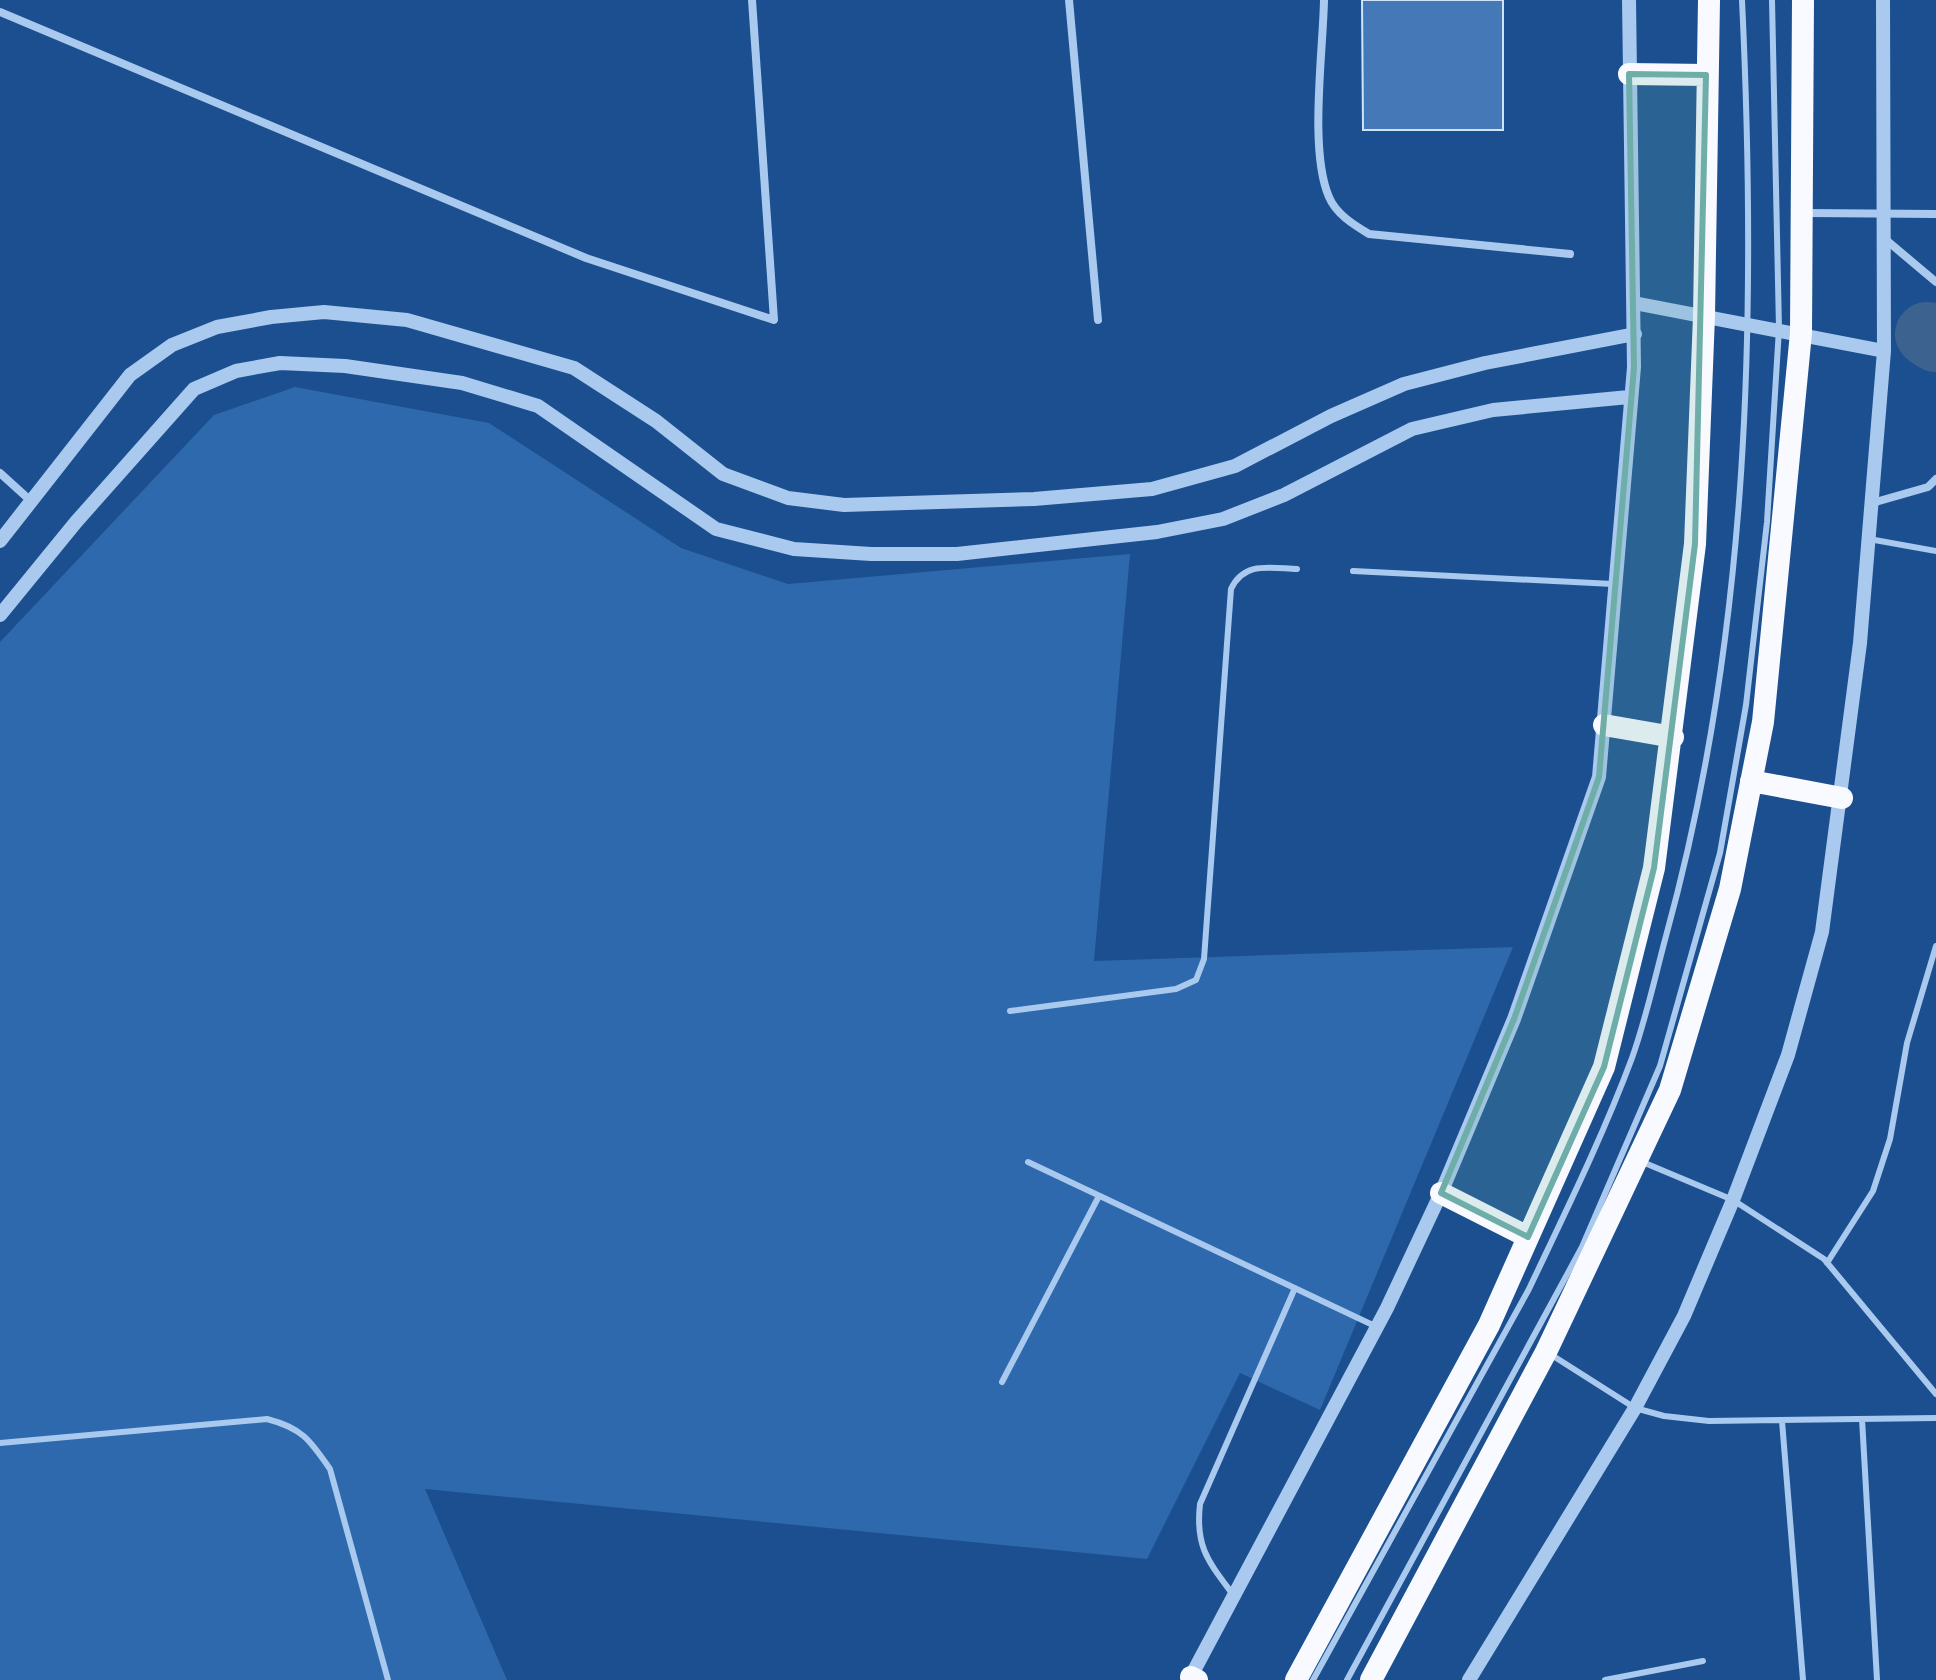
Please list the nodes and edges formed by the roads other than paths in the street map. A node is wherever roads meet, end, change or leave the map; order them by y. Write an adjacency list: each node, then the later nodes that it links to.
1 (752, 0): 10 (street)
2 (1069, 0): 21 (street)
3 (1324, 0): 17 (street)
4 (1629, 0): 11 (street)
5 (1709, 0): 12 (highway)
6 (1742, 0): 22 (lane)
7 (1772, 0): 23 (lane)
8 (1803, 0): 13 (highway)
9 (1883, 0): 14 (street)
10 (0, 12)
11 (1629, 74): 12 (highway); 19 (street)
12 (1706, 75): 20 (highway)
13 (1804, 213): 14 (street); 23 (highway)
14 (1885, 213): 15 (street); 16 (street)
15 (1936, 214)
16 (1884, 238): 18 (street); 25 (street)
17 (1570, 254)
18 (1936, 282)
19 (1634, 303): 20 (street); 24 (street)
20 (1704, 316): 22 (street); 39 (highway)
21 (1098, 320)
22 (1750, 324): 23 (street); 66 (lane)
23 (1790, 331): 25 (street); 40 (highway); 67 (lane)
24 (1635, 334): 26 (street); 29 (street)
25 (1884, 351): 30 (street)
26 (1629, 397): 36 (street); 37 (street)
27 (0, 473): 29 (street)
28 (1936, 479): 30 (street)
29 (32, 502): 32 (street)
30 (1872, 503): 31 (street)
31 (1869, 539): 33 (lane); 41 (street)
32 (0, 541)
33 (1936, 551)
34 (1297, 569): 43 (lane)
35 (1353, 571): 36 (lane)
36 (1617, 584): 38 (street)
37 (0, 615)
38 (1604, 725): 39 (highway); 46 (street)
39 (1673, 737): 49 (highway)
40 (1751, 781): 41 (highway); 44 (highway)
41 (1842, 798): 48 (street)
42 (1936, 946): 50 (lane)
43 (1010, 1011)
44 (1636, 1159): 48 (lane); 53 (highway)
45 (1028, 1162): 47 (lane)
46 (1441, 1193): 49 (highway); 52 (street)
47 (1099, 1196): 51 (lane); 54 (lane)
48 (1733, 1200): 50 (lane); 56 (street)
49 (1528, 1237): 65 (highway)
50 (1827, 1263): 55 (lane)
51 (1295, 1288): 52 (lane); 61 (lane)
52 (1377, 1327): 61 (street)
53 (1546, 1352): 56 (lane); 68 (highway)
54 (1002, 1382)
55 (1936, 1394)
56 (1635, 1408): 59 (lane); 69 (street)
57 (1936, 1418): 58 (lane)
58 (1862, 1419): 59 (lane); 72 (lane)
59 (1782, 1421): 71 (lane)
60 (0, 1443): 64 (lane)
61 (1234, 1596): 63 (street)
62 (1703, 1661): 70 (lane)
63 (1192, 1679)
64 (388, 1680)
65 (1296, 1680)
66 (1313, 1680)
67 (1347, 1680)
68 (1371, 1680)
69 (1469, 1680)
70 (1605, 1680)
71 (1803, 1680)
72 (1877, 1680)

